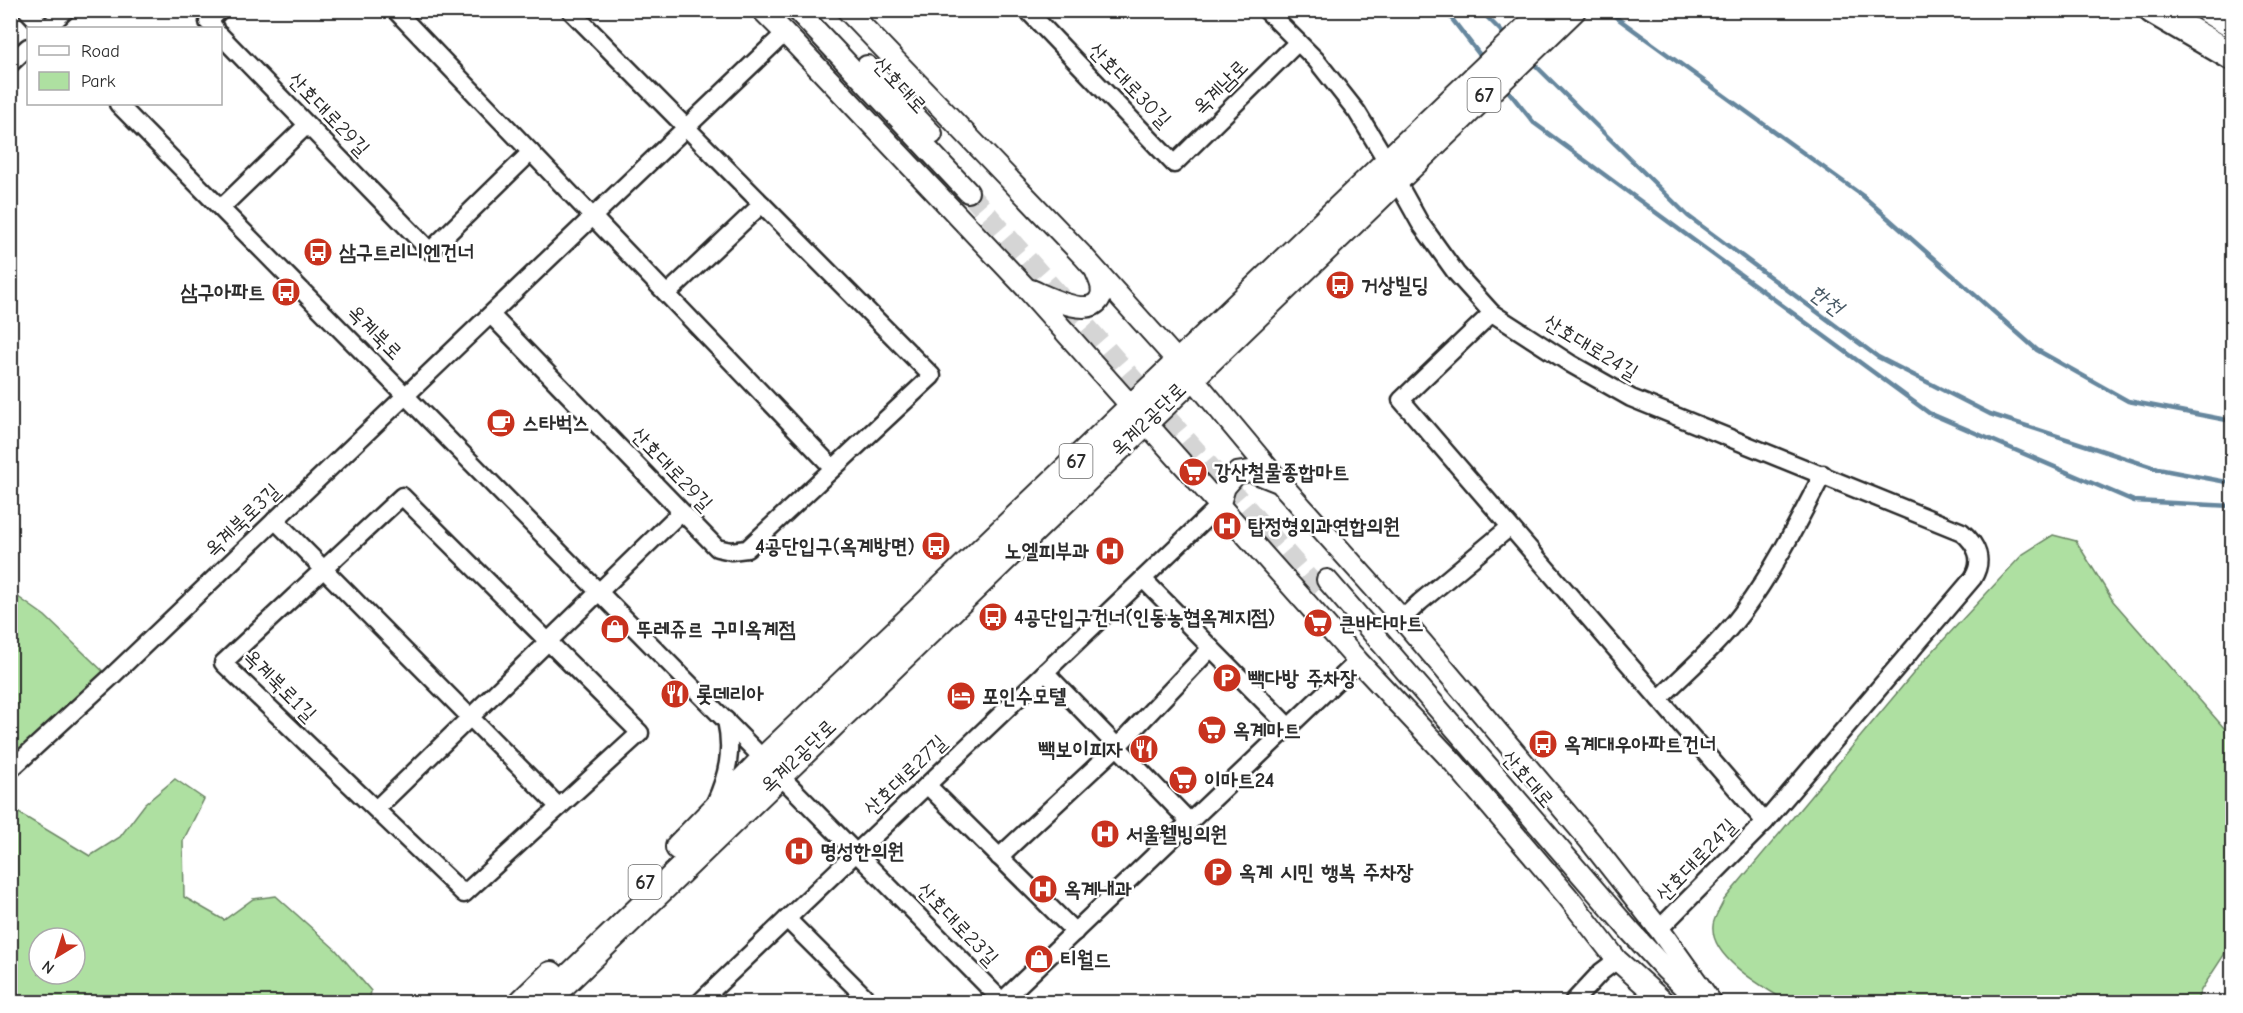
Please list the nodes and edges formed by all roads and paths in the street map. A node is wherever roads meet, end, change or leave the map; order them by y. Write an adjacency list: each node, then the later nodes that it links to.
1 (27, 10): 17 (street)
2 (66, 10): 18 (street)
3 (220, 10): 19 (street)
4 (395, 10): 29 (street)
5 (570, 10): 28 (street, 산호대로29길)
6 (762, 10): 20 (street)
7 (797, 10): 8 (street, 산호대로)
8 (813, 10)
9 (847, 10): 35 (street)
10 (1027, 10): 30 (street, 산호대로30길)
11 (1266, 10): 22 (street)
12 (1547, 10): 31 (main road, 옥계2공단로 / 67)
13 (1572, 10): 31 (main road, 옥계2공단로 / 67)
14 (2153, 10): 24 (highway)
15 (2209, 10): 16 (highway)
16 (2232, 24)
17 (45, 27)
18 (47, 27)
19 (214, 27)
20 (785, 33): 28 (street); 36 (street)
21 (222, 36): 27 (street, 산호대로29길)
22 (1298, 42): 30 (street, 옥계남로); 31 (street)
23 (27, 47): 25 (street)
24 (2232, 56)
25 (10, 64)
26 (119, 105): 33 (street, 옥계북로)
27 (307, 124): 29 (street, 산호대로29길); 33 (street)
28 (686, 128): 32 (street, 산호대로29길); 34 (street)
29 (531, 152): 34 (street)
30 (1174, 164)
31 (1392, 171): 38 (street, 산호대로24길); 40 (main road, 옥계2공단로 / 67)
32 (762, 204): 37 (street); 43 (street, 산호대로29길)
33 (221, 208): 41 (street, 옥계북로)
34 (593, 217): 37 (street); 39 (street)
35 (1095, 270): 36 (street); 40 (street)
36 (1026, 288): 42 (street)
37 (667, 294): 43 (street)
38 (1492, 313): 44 (street, 산호대로24길); 49 (street, 산호대로24길)
39 (491, 315): 41 (street); 47 (street, 산호대로29길)
40 (1186, 370): 42 (main road, 옥계2공단로 / 67); 45 (street)
41 (406, 395): 48 (street, 옥계북로3길); 52 (street, 옥계북로)
42 (1139, 415): 46 (street); 63 (main road, 옥계2공단로 / 67)
43 (833, 468): 47 (street, 산호대로29길)
44 (1823, 474): 58 (street); 70 (street, 산호대로24길)
45 (1283, 486): 46 (street); 53 (street)
46 (1219, 506): 51 (street, 산호대로27길); 56 (street)
47 (681, 512): 52 (street)
48 (275, 520): 50 (street); 64 (street, 옥계북로3길)
49 (1510, 527): 53 (street); 58 (street, 산호대로24길)
50 (323, 569): 54 (street, 옥계북로1길); 59 (street); 67 (street, 옥계북로1길)
51 (1143, 579): 55 (street); 57 (street, 산호대로27길)
52 (600, 591): 54 (street); 60 (street, 옥계북로)
53 (1402, 619): 74 (street)
54 (548, 642): 59 (street); 66 (street, 옥계북로1길)
55 (1211, 648): 61 (street); 62 (street)
56 (1358, 661): 61 (street); 76 (street)
57 (1045, 672): 62 (street); 65 (street, 산호대로27길)
58 (1659, 699): 70 (street, 산호대로24길)
59 (470, 718): 66 (street); 67 (street)
60 (726, 720): 63 (street, 옥계북로); 68 (street)
61 (1289, 727): 69 (street)
62 (1118, 747): 69 (street); 72 (street)
63 (772, 766): 68 (main road, 옥계2공단로 / 67); 71 (street, 산호대로23길); 79 (main road, 옥계2공단로 / 67)
64 (10, 770)
65 (927, 785): 71 (street, 산호대로27길); 72 (street)
66 (559, 807): 67 (street, 옥계북로1길)
67 (376, 809)
68 (709, 817): 78 (main road, 옥계2공단로 / 67)
69 (1190, 822): 75 (street)
70 (1765, 822): 74 (street, 산호대로24길)
71 (856, 852): 73 (street, 산호대로27길); 81 (street, 산호대로23길)
72 (999, 857): 75 (street)
73 (787, 919): 77 (street); 80 (street, 산호대로27길)
74 (1659, 929): 86 (street)
75 (1075, 932): 81 (street)
76 (1617, 960): 82 (street); 83 (street)
77 (862, 1000)
78 (523, 1002)
79 (544, 1002)
80 (700, 1002)
81 (1002, 1002)
82 (1573, 1002)
83 (1664, 1002)
84 (1683, 1002): 85 (street, 산호대로)
85 (1700, 1002)
86 (1711, 1002)

